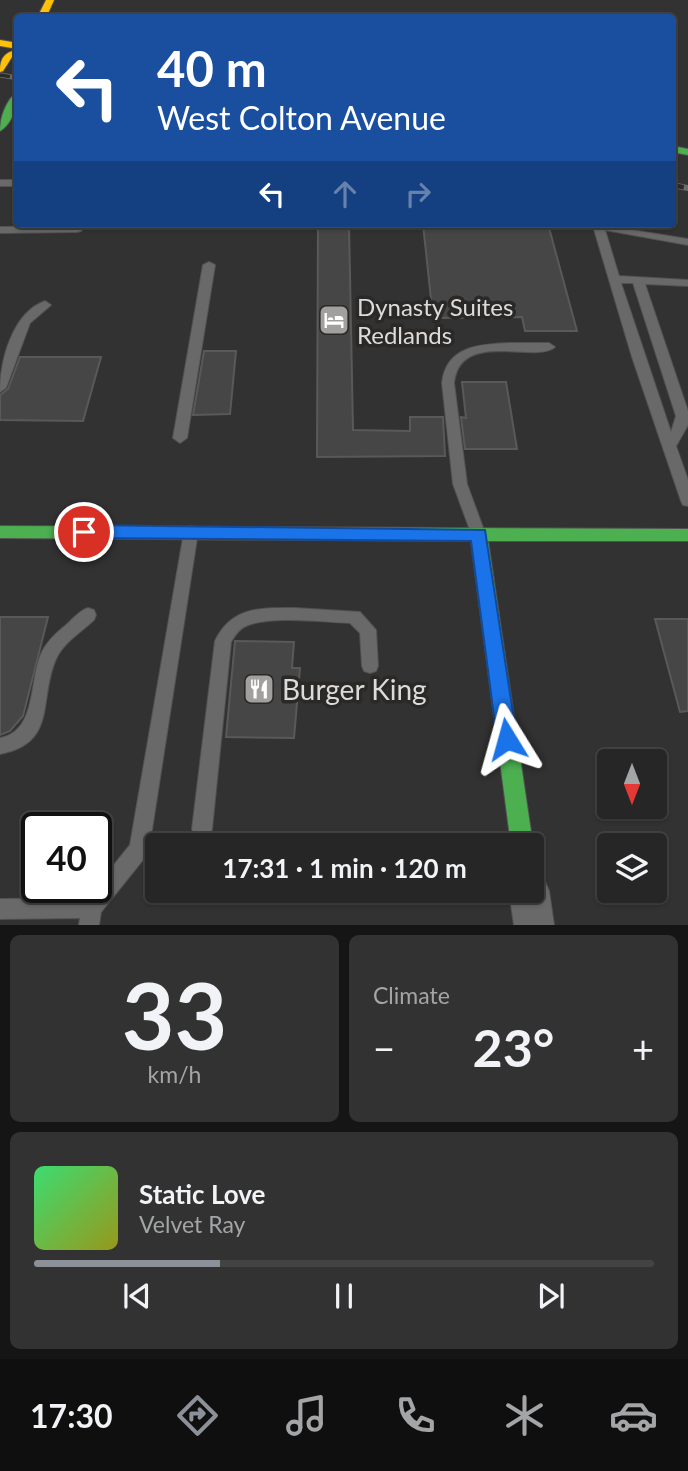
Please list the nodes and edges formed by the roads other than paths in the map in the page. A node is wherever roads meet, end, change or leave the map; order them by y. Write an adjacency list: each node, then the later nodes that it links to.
1 (14, 53): 2 (main road)
2 (0, 69)
3 (14, 102): 4 (main road)
4 (0, 128)
5 (78, 228): 8 (lane)
6 (599, 228): 11 (lane)
7 (609, 228): 9 (lane)
8 (0, 230)
9 (688, 242)
10 (209, 265): 17 (lane)
11 (614, 279): 12 (lane); 18 (lane)
12 (638, 280): 13 (lane); 18 (lane)
13 (688, 283)
14 (45, 305): 16 (lane)
15 (550, 347): 22 (lane)
16 (0, 388)
17 (180, 438)
18 (670, 444): 19 (lane)
19 (688, 501)
20 (0, 532): 21 (main road)
21 (191, 532): 22 (main road); 31 (lane)
22 (479, 535): 23 (main road); 28 (main road)
23 (688, 535)
24 (88, 615): 26 (lane)
25 (370, 666): 27 (lane)
26 (0, 746)
27 (202, 829)
28 (520, 833)
29 (531, 903): 32 (street)
30 (0, 909): 31 (lane)
31 (90, 917)
32 (534, 925)

